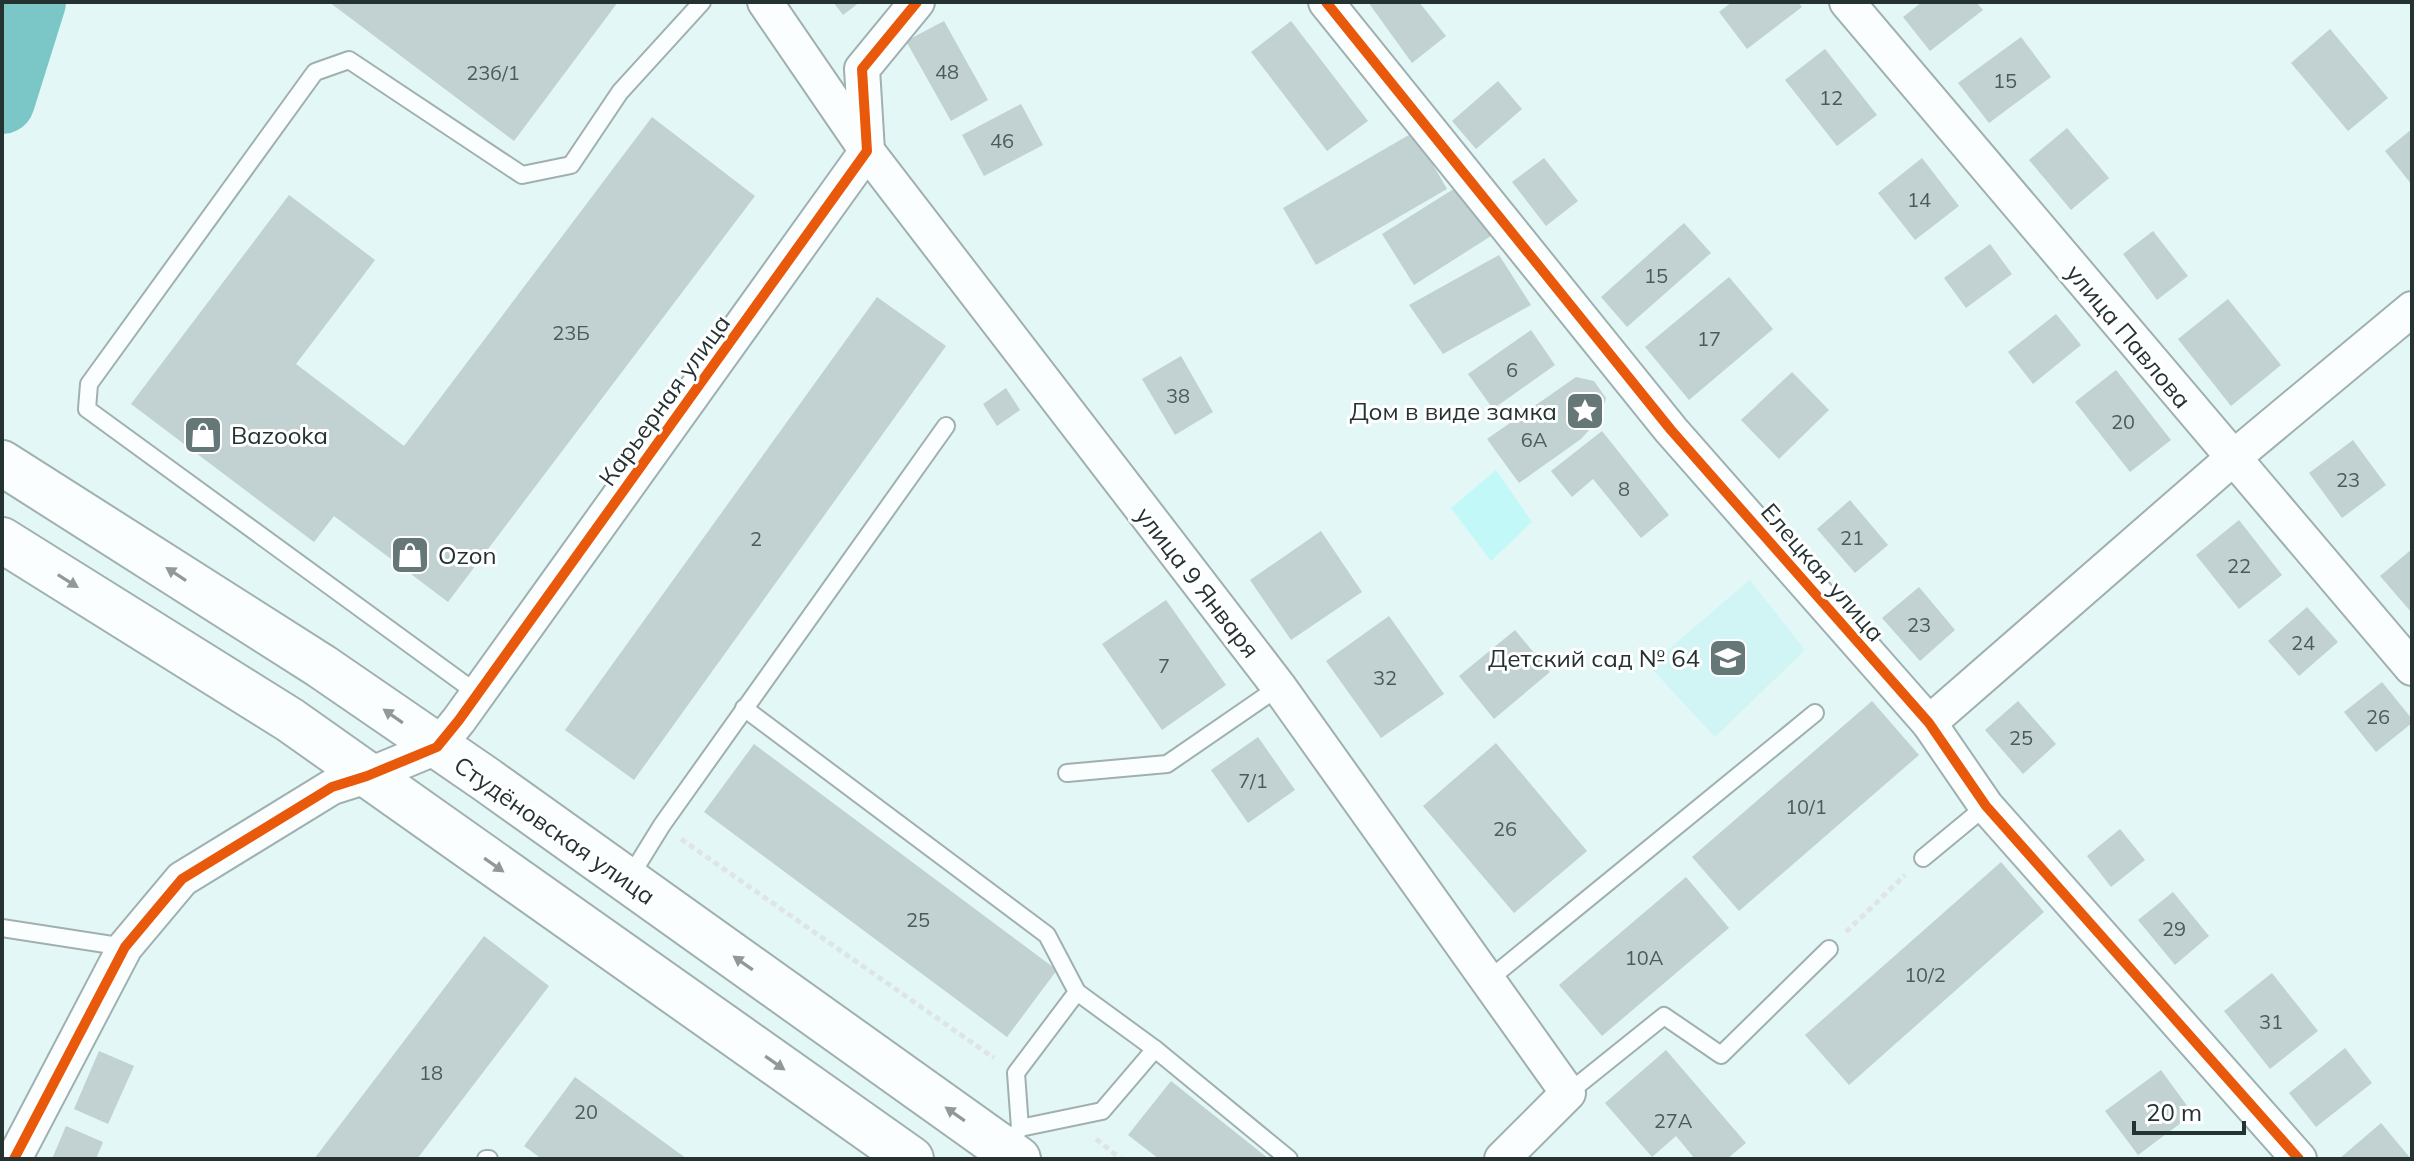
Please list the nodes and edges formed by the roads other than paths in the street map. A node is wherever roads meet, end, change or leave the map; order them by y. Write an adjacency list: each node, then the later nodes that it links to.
1 (702, 2): 15 (lane)
2 (765, 2): 6 (street, улица 9 Января)
3 (917, 2): 6 (street)
4 (1326, 2): 19 (street, Елецкая улица)
5 (1847, 2): 9 (street, улица Павлова)
6 (867, 151): 14 (street, улица 9 Января); 15 (street, Карьерная улица)
7 (2412, 309): 9 (street)
8 (946, 426): 16 (lane)
9 (2233, 458): 13 (street, улица Павлова); 19 (street)
10 (2, 463): 12 (main road, Студёновская улица, one-way to 10)
11 (2, 540): 18 (main road, one-way to 18)
12 (321, 666): 18 (main road); 20 (main road, Студёновская улица, one-way to 12)
13 (2412, 668)
14 (1279, 687): 21 (lane); 31 (street, улица 9 Января)
15 (478, 694): 20 (street, Карьерная улица)
16 (744, 708): 27 (lane); 32 (lane)
17 (1815, 713): 31 (lane)
18 (290, 720): 22 (main road)
19 (1929, 723): 24 (street, Елецкая улица)
20 (437, 747): 22 (street, Карьерная улица); 23 (main road, Студёновская улица)
21 (1067, 773)
22 (367, 776): 25 (main road); 29 (street, Карьерная улица)
23 (487, 780): 25 (main road); 27 (main road, Студёновская улица)
24 (1986, 806): 26 (lane); 40 (street, Елецкая улица)
25 (450, 834): 37 (main road, one-way to 37)
26 (1923, 858)
27 (628, 880): 35 (main road, Студёновская улица, one-way to 27)
28 (2, 928): 29 (lane)
29 (125, 947): 36 (street, Карьерная улица)
30 (1829, 949): 34 (lane)
31 (1487, 981): 34 (street, улица 9 Января)
32 (1077, 992): 33 (lane); 35 (lane)
33 (1155, 1049): 35 (lane); 38 (lane)
34 (1568, 1093): 39 (street)
35 (1015, 1145)
36 (14, 1159)
37 (911, 1159)
38 (1289, 1159)
39 (1502, 1159)
40 (2299, 1159)

